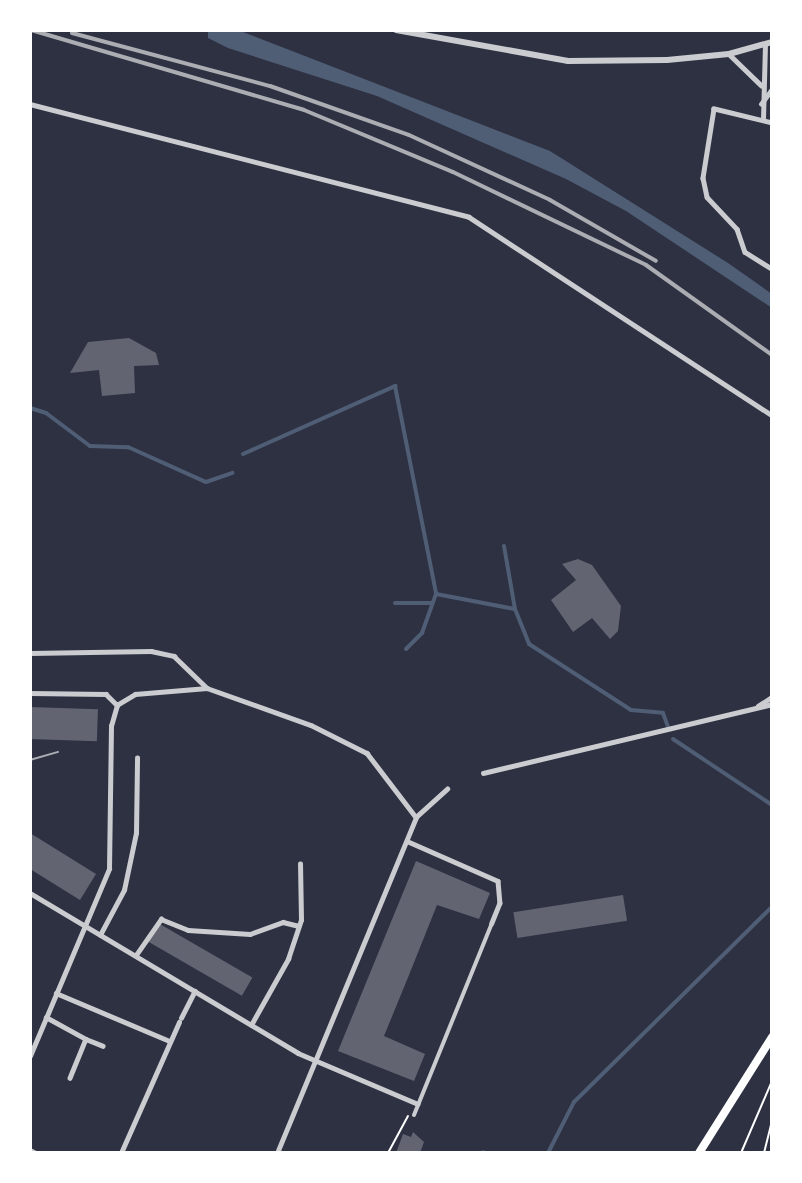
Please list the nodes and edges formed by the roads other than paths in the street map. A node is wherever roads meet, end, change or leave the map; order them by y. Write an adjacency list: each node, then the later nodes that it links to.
1 (396, 30): 3 (street)
2 (769, 43): 3 (street); 4 (street)
3 (729, 54): 4 (street)
4 (761, 85): 7 (street)
5 (772, 89): 7 (street)
6 (30, 104): 11 (street)
7 (761, 104): 8 (street)
8 (763, 120): 9 (street); 10 (street)
9 (772, 123)
10 (772, 269)
11 (772, 414)
12 (30, 653): 13 (street)
13 (207, 688): 17 (street); 22 (street)
14 (30, 693): 17 (street)
15 (772, 698): 18 (street)
16 (772, 704): 18 (street)
17 (117, 705): 27 (street)
18 (751, 710): 20 (street)
19 (136, 758): 29 (street)
20 (483, 773)
21 (447, 789): 22 (street)
22 (416, 817): 23 (street)
23 (407, 841): 26 (street); 40 (street)
24 (300, 864): 28 (street)
25 (30, 893): 27 (street)
26 (492, 923): 42 (street)
27 (85, 926): 29 (street); 32 (street)
28 (299, 926): 30 (street); 34 (street)
29 (100, 934): 30 (street)
30 (136, 955): 31 (street)
31 (195, 991): 34 (street); 37 (street)
32 (56, 993): 33 (street); 37 (street)
33 (46, 1017): 36 (street); 39 (street)
34 (251, 1025): 40 (street)
35 (772, 1037): 48 (main road)
36 (87, 1039): 38 (street); 41 (street)
37 (167, 1040): 46 (street)
38 (103, 1046)
39 (30, 1056)
40 (314, 1061): 42 (street); 47 (street)
41 (70, 1078)
42 (418, 1104): 43 (street)
43 (414, 1115)
44 (30, 1150): 45 (street)
45 (36, 1153)
46 (121, 1153)
47 (277, 1153)
48 (699, 1153)

